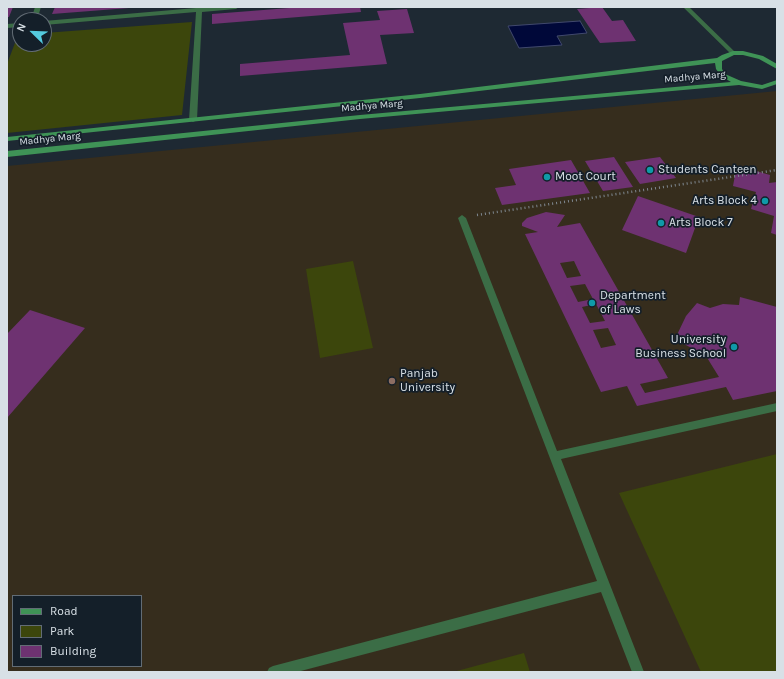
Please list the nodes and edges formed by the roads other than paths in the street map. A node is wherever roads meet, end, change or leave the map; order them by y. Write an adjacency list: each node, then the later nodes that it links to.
1 (236, 7): 3 (street)
2 (686, 7): 5 (street)
3 (199, 9): 4 (street); 12 (street)
4 (52, 22)
5 (733, 53): 7 (main road); 8 (main road)
6 (777, 59): 8 (main road)
7 (719, 60): 11 (main road); 12 (main road)
8 (768, 60): 9 (main road)
9 (777, 67)
10 (777, 82): 11 (main road)
11 (739, 83): 14 (main road, Madhya Marg)
12 (193, 120): 13 (main road)
13 (7, 139)
14 (7, 154)
15 (462, 218): 17 (lane)
16 (777, 407): 17 (lane)
17 (554, 456): 18 (lane)
18 (604, 585): 19 (lane); 20 (lane)
19 (273, 672)
20 (638, 672)

